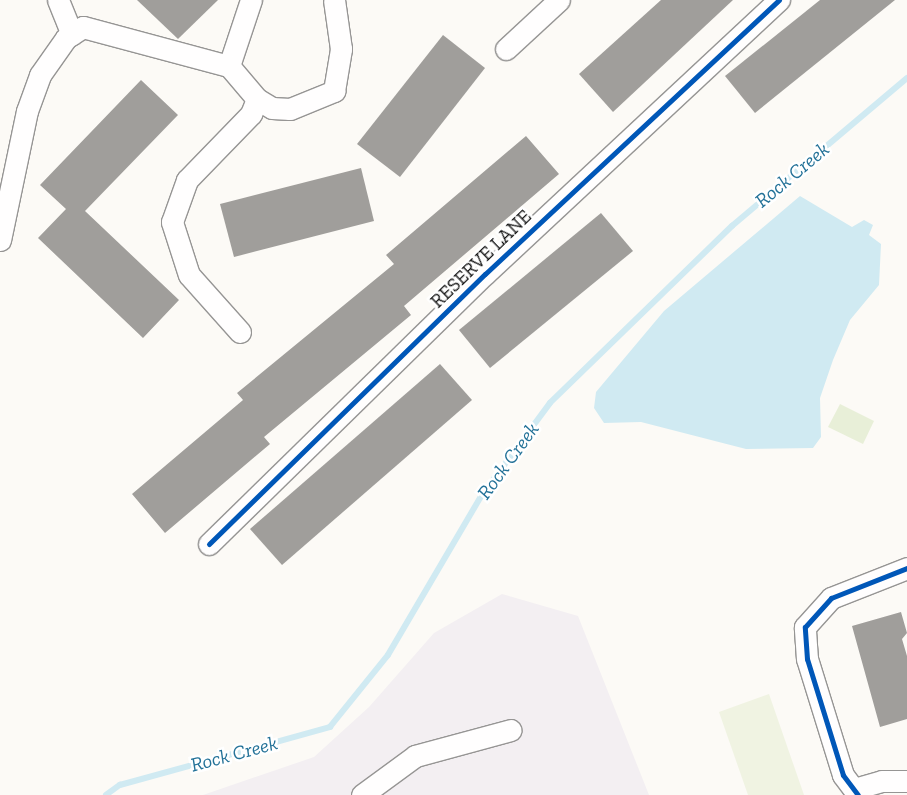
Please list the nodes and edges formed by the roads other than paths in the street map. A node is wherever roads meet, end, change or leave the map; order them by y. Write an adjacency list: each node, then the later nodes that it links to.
1 (58, 0): 6 (street)
2 (251, 0): 8 (street)
3 (334, 0): 9 (street)
4 (558, 0): 7 (street)
5 (779, 0): 12 (street, RESERVE LANE)
6 (72, 34): 8 (street); 10 (street)
7 (506, 49)
8 (230, 66): 9 (street)
9 (257, 99): 11 (street)
10 (0, 240)
11 (240, 332)
12 (209, 544)
13 (907, 568): 16 (street)
14 (511, 730): 17 (street)
15 (907, 781): 16 (street)
16 (856, 792)
17 (362, 795)

